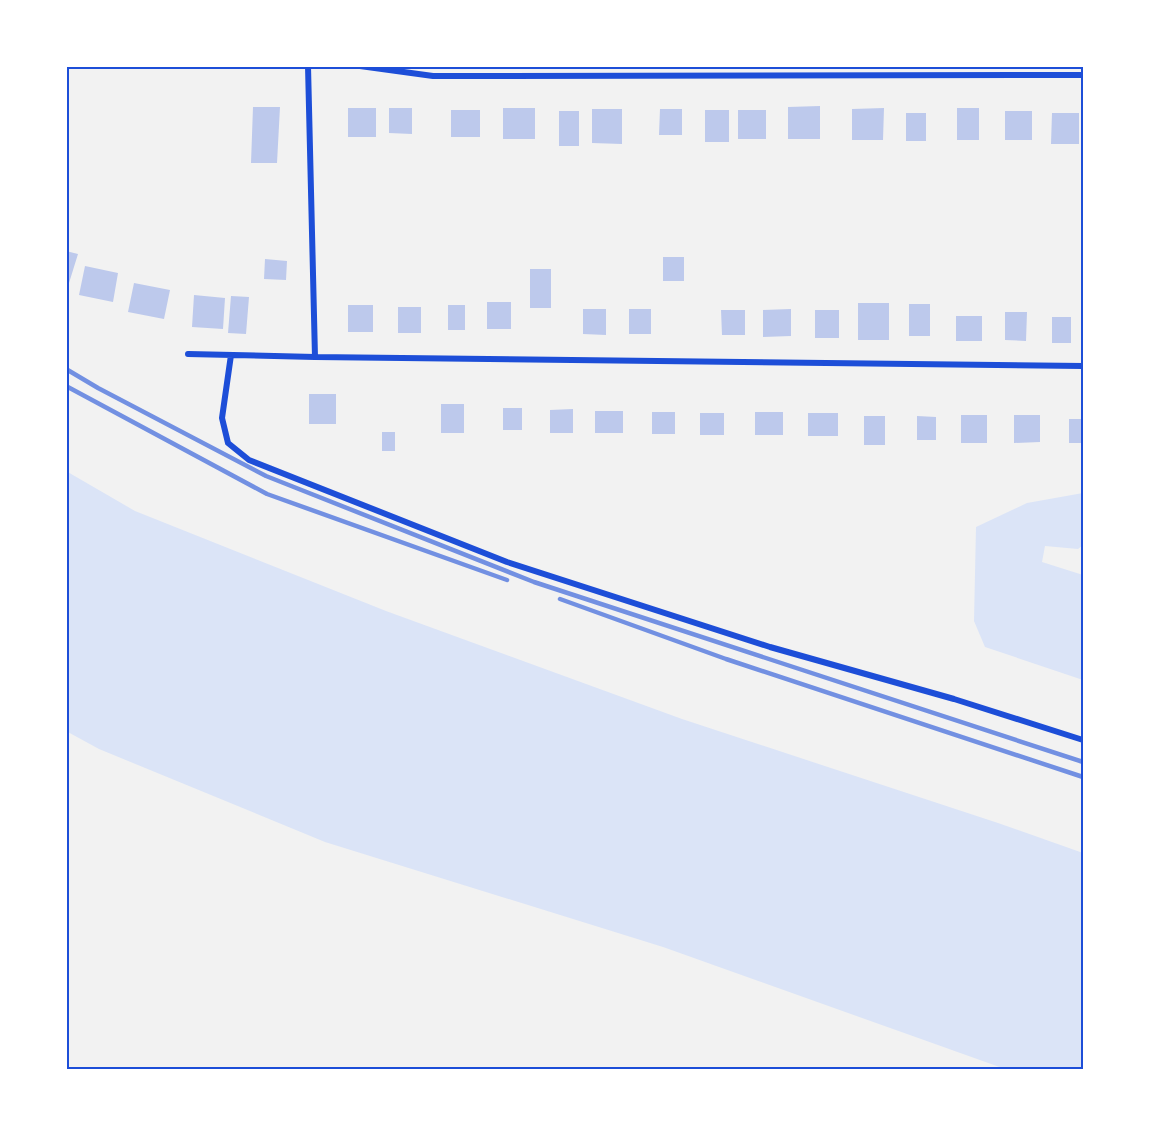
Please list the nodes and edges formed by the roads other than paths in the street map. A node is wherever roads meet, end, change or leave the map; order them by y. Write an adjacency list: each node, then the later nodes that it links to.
1 (308, 66): 6 (street)
2 (360, 66): 3 (street)
3 (1083, 75)
4 (188, 354): 5 (street)
5 (231, 355): 6 (street); 8 (street)
6 (315, 357): 7 (street)
7 (1083, 366)
8 (1083, 740)

